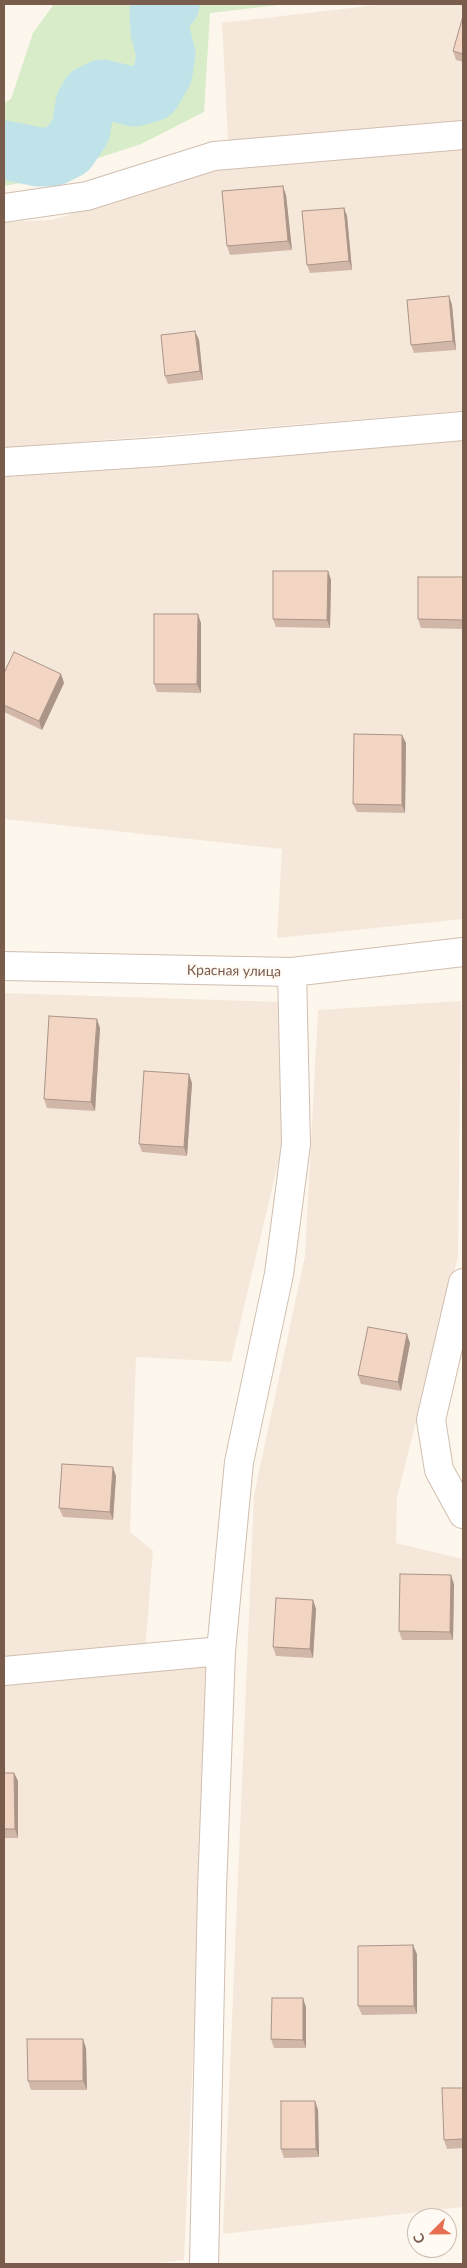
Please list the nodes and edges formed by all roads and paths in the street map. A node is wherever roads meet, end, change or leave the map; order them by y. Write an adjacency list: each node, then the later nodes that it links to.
1 (463, 135): 2 (street)
2 (4, 208)
3 (463, 426): 4 (street)
4 (4, 462)
5 (463, 952): 7 (street, Красная улица)
6 (4, 966): 7 (street, Красная улица)
7 (292, 972): 10 (street)
8 (463, 1283): 9 (street)
9 (463, 1514)
10 (221, 1651): 11 (street); 12 (street)
11 (4, 1671)
12 (204, 2264)

